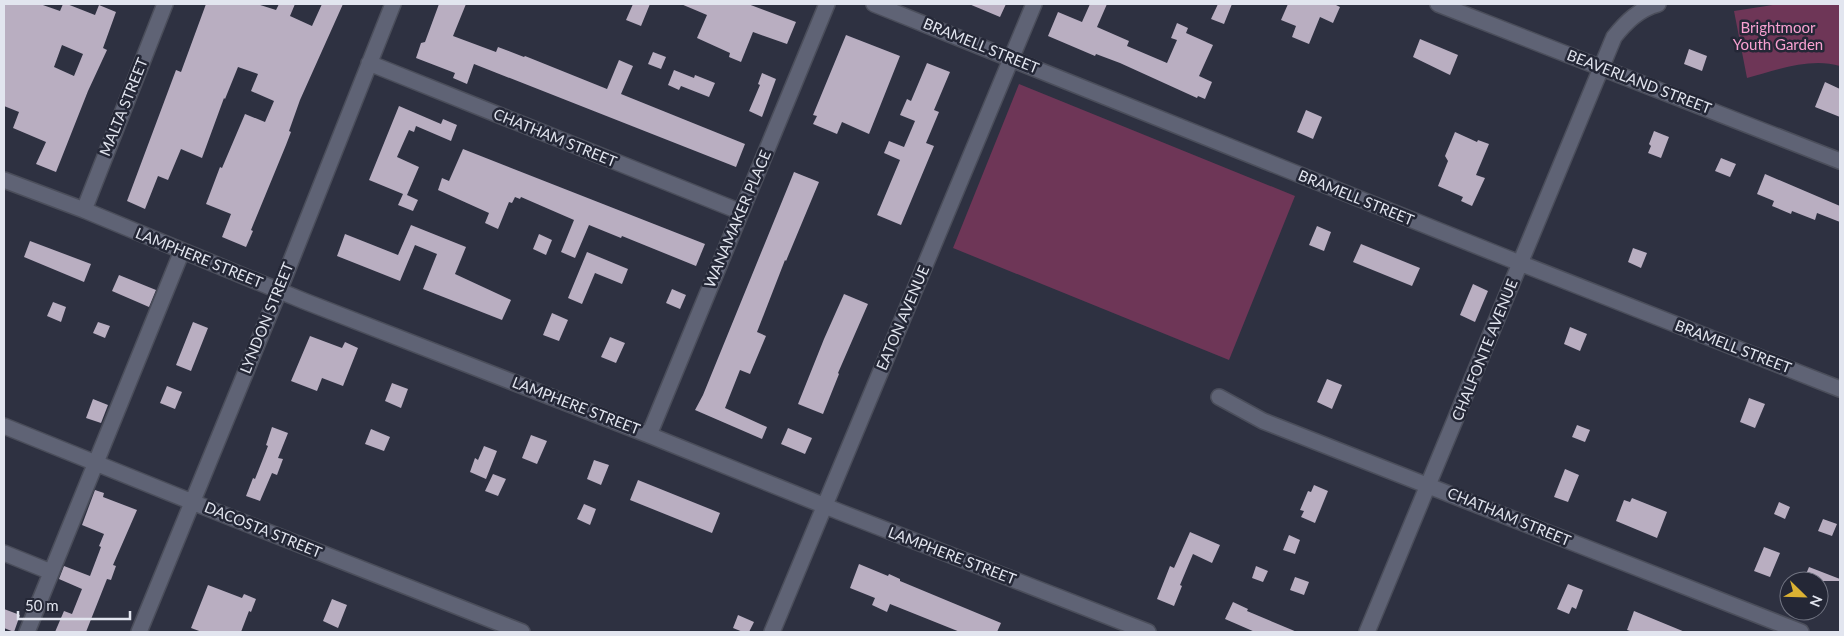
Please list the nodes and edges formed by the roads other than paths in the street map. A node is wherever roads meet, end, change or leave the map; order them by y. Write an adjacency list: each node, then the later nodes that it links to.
1 (165, 4): 13 (street, MALTA STREET)
2 (393, 4): 9 (street, LYNDON STREET)
3 (827, 4): 14 (street, WANAMAKER PLACE)
4 (874, 4): 8 (street, BRAMELL STREET)
5 (1034, 4): 8 (street, EATON AVENUE)
6 (1438, 4): 10 (street, BEAVERLAND STREET)
7 (1658, 4): 10 (street, CHALFONTE AVENUE)
8 (1011, 58): 16 (street, BRAMELL STREET); 25 (street, EATON AVENUE)
9 (369, 63): 14 (street, CHATHAM STREET); 17 (street, LYNDON STREET)
10 (1603, 67): 11 (street, BEAVERLAND STREET); 16 (street, CHALFONTE AVENUE)
11 (1840, 161)
12 (4, 180): 13 (street, LAMPHERE STREET)
13 (84, 210): 15 (street, LAMPHERE STREET)
14 (741, 212): 21 (street, WANAMAKER PLACE)
15 (182, 251): 17 (street, LAMPHERE STREET); 22 (street)
16 (1520, 264): 18 (street, BRAMELL STREET); 23 (street, CHALFONTE AVENUE)
17 (279, 291): 21 (street, LAMPHERE STREET); 24 (street, LYNDON STREET)
18 (1840, 389)
19 (1219, 397): 23 (street, CHATHAM STREET)
20 (4, 426): 22 (street, DACOSTA STREET)
21 (649, 435): 25 (street, LAMPHERE STREET)
22 (95, 464): 24 (street, DACOSTA STREET); 27 (street)
23 (1429, 485): 33 (street, CHALFONTE AVENUE); 34 (street, CHATHAM STREET)
24 (193, 502): 29 (street, LYNDON STREET); 30 (street, DACOSTA STREET)
25 (825, 506): 31 (street, EATON AVENUE); 32 (street, LAMPHERE STREET)
26 (4, 552): 27 (street)
27 (52, 572): 28 (street)
28 (27, 632)
29 (139, 632)
30 (522, 632)
31 (772, 632)
32 (1148, 632)
33 (1367, 632)
34 (1801, 632)

